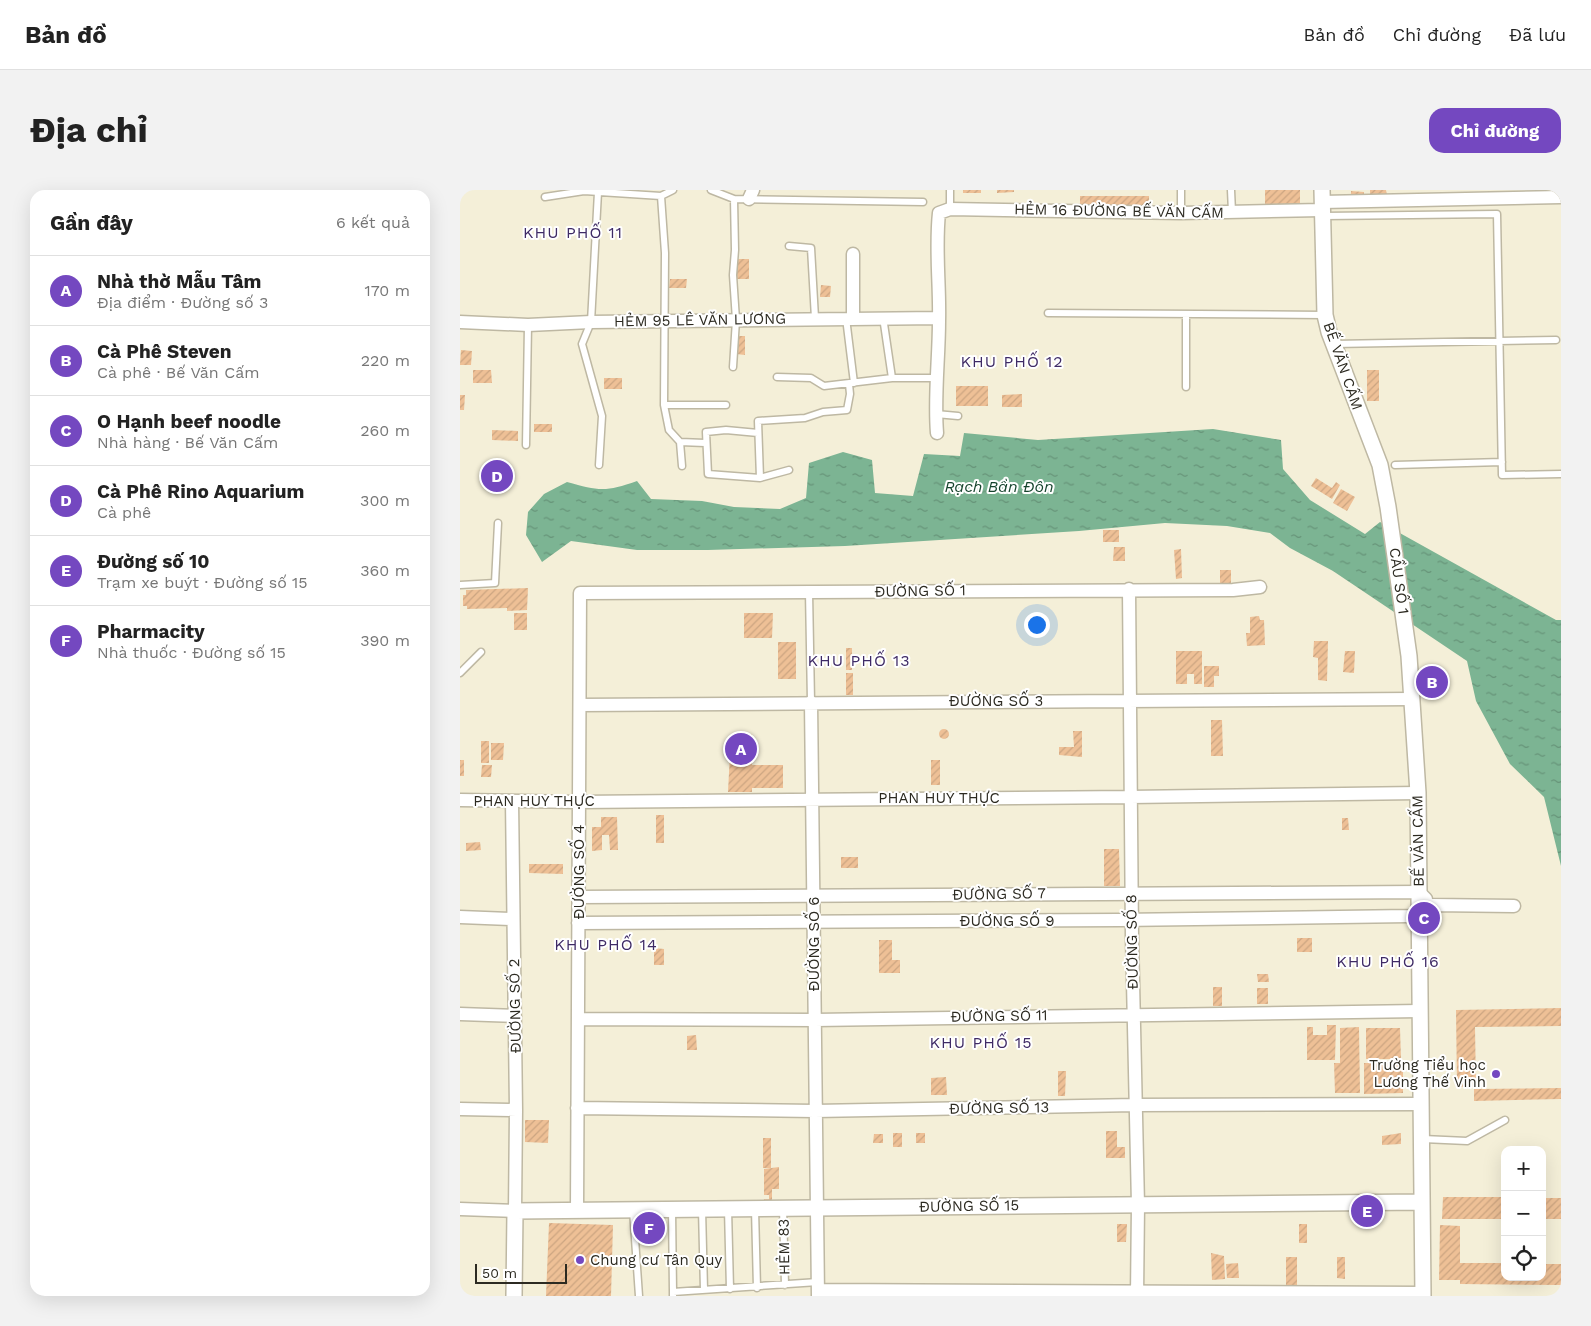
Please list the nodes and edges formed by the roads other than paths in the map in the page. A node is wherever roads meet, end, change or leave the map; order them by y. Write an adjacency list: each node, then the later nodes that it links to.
1 (673, 190): 8 (lane)
2 (711, 190): 11 (lane)
3 (950, 190): 14 (lane)
4 (1181, 190): 16 (lane)
5 (1231, 190): 15 (lane)
6 (598, 192): 8 (lane); 9 (lane); 29 (lane)
7 (751, 194): 11 (lane); 12 (lane)
8 (660, 196): 27 (lane)
9 (545, 197)
10 (1561, 197): 13 (street, HẺM 16 ĐƯỜNG BẾ VĂN CẤM)
11 (734, 199): 26 (lane)
12 (923, 202)
13 (1322, 205): 15 (street, HẺM 16 ĐƯỜNG BẾ VĂN CẤM); 21 (street, BẾ VĂN CẤM); 32 (lane)
14 (950, 209): 16 (street, HẺM 16 ĐƯỜNG BẾ VĂN CẤM); 25 (street)
15 (1232, 212): 16 (street, HẺM 16 ĐƯỜNG BẾ VĂN CẤM)
16 (1181, 213)
17 (789, 246): 23 (lane)
18 (853, 254): 24 (street)
19 (1048, 314): 20 (lane)
20 (1186, 314): 21 (lane); 39 (lane)
21 (1325, 315): 33 (street, BẾ VĂN CẤM)
22 (883, 317): 24 (street, HẺM 95 LÊ VĂN LƯƠNG); 25 (street, HẺM 95 LÊ VĂN LƯƠNG); 36 (lane)
23 (815, 318): 24 (street, HẺM 95 LÊ VĂN LƯƠNG); 26 (street, HẺM 95 LÊ VĂN LƯƠNG)
24 (850, 318): 38 (lane)
25 (939, 318): 37 (street)
26 (736, 320): 27 (street, HẺM 95 LÊ VĂN LƯƠNG); 34 (lane)
27 (665, 321): 29 (street, HẺM 95 LÊ VĂN LƯƠNG); 40 (lane)
28 (460, 322): 30 (street, HẺM 95 LÊ VĂN LƯƠNG)
29 (591, 322): 30 (street, HẺM 95 LÊ VĂN LƯƠNG); 50 (lane)
30 (528, 325): 48 (lane)
31 (1556, 340): 32 (lane)
32 (1499, 341): 33 (lane); 49 (lane)
33 (1333, 344): 56 (street, BẾ VĂN CẤM)
34 (733, 367)
35 (776, 378): 38 (lane)
36 (892, 378): 37 (lane); 38 (lane)
37 (938, 378): 42 (street)
38 (852, 383): 44 (lane)
39 (1186, 387)
40 (664, 404): 41 (lane); 46 (lane)
41 (726, 405)
42 (936, 414): 43 (lane); 45 (street)
43 (958, 416)
44 (758, 433): 47 (lane); 55 (lane)
45 (937, 434)
46 (680, 442): 47 (lane); 52 (lane)
47 (705, 443): 55 (lane)
48 (526, 445)
49 (1502, 462): 51 (lane); 54 (lane)
50 (599, 465)
51 (1395, 465)
52 (682, 466)
53 (789, 470): 55 (lane)
54 (1561, 474)
55 (760, 478)
56 (1388, 507): 64 (street, CẦU SỐ 1)
57 (498, 523): 58 (lane)
58 (460, 585)
59 (1260, 587): 60 (street, ĐƯỜNG SỐ 1)
60 (1129, 589): 61 (street, ĐƯỜNG SỐ 1); 67 (street, ĐƯỜNG SỐ 8)
61 (809, 592): 62 (street, ĐƯỜNG SỐ 1); 68 (lane, ĐƯỜNG SỐ 6)
62 (580, 593): 69 (street, ĐƯỜNG SỐ 4)
63 (481, 652): 65 (lane)
64 (1409, 656): 66 (street, BẾ VĂN CẤM)
65 (460, 673)
66 (1412, 699): 67 (street, ĐƯỜNG SỐ 3); 70 (street, BẾ VĂN CẤM)
67 (1129, 701): 68 (street, ĐƯỜNG SỐ 3); 72 (street, ĐƯỜNG SỐ 8)
68 (811, 702): 69 (street, ĐƯỜNG SỐ 3); 71 (street, ĐƯỜNG SỐ 6)
69 (580, 705): 75 (street, ĐƯỜNG SỐ 4)
70 (1418, 793): 72 (street, PHAN HUY THỰC); 76 (street, BẾ VĂN CẤM)
71 (814, 798): 72 (street, PHAN HUY THỰC); 75 (street, PHAN HUY THỰC); 79 (street, ĐƯỜNG SỐ 6)
72 (1130, 798): 77 (street, ĐƯỜNG SỐ 8)
73 (460, 800): 74 (street, PHAN HUY THỰC)
74 (512, 801): 75 (street, PHAN HUY THỰC); 84 (street, ĐƯỜNG SỐ 2)
75 (579, 802): 78 (street, ĐƯỜNG SỐ 4)
76 (1419, 892): 77 (street, ĐƯỜNG SỐ 7); 80 (street); 82 (street, BẾ VĂN CẤM)
77 (1132, 893): 79 (street, ĐƯỜNG SỐ 7); 85 (street, ĐƯỜNG SỐ 8)
78 (579, 896): 79 (street, ĐƯỜNG SỐ 7); 87 (street, ĐƯỜNG SỐ 4)
79 (814, 896): 86 (street, ĐƯỜNG SỐ 6)
80 (1432, 904): 81 (street); 82 (street)
81 (1514, 906)
82 (1420, 915): 85 (street, ĐƯỜNG SỐ 9); 88 (street, BẾ VĂN CẤM)
83 (460, 917): 84 (street)
84 (513, 919): 91 (street, ĐƯỜNG SỐ 2)
85 (1132, 920): 86 (street, ĐƯỜNG SỐ 9); 89 (street, ĐƯỜNG SỐ 8)
86 (814, 922): 87 (street, ĐƯỜNG SỐ 9); 93 (street, ĐƯỜNG SỐ 6)
87 (578, 923): 92 (street, ĐƯỜNG SỐ 4)
88 (1420, 1011): 89 (street, ĐƯỜNG SỐ 11); 94 (street, BẾ VĂN CẤM)
89 (1134, 1013): 93 (street, ĐƯỜNG SỐ 11); 95 (street, ĐƯỜNG SỐ 8)
90 (460, 1014): 91 (street)
91 (515, 1016): 98 (street, ĐƯỜNG SỐ 2)
92 (578, 1019): 93 (street, ĐƯỜNG SỐ 11); 96 (street, ĐƯỜNG SỐ 4)
93 (815, 1020): 99 (street, ĐƯỜNG SỐ 6)
94 (1421, 1104): 95 (street, ĐƯỜNG SỐ 13); 101 (street, BẾ VĂN CẤM)
95 (1135, 1105): 99 (street, ĐƯỜNG SỐ 13); 103 (street, ĐƯỜNG SỐ 8)
96 (577, 1108): 99 (street, ĐƯỜNG SỐ 13); 110 (street, ĐƯỜNG SỐ 4)
97 (460, 1109): 98 (street)
98 (516, 1110): 113 (street, ĐƯỜNG SỐ 2)
99 (816, 1111): 105 (street, ĐƯỜNG SỐ 6)
100 (1505, 1120): 101 (lane)
101 (1422, 1139): 102 (street, BẾ VĂN CẤM)
102 (1422, 1202): 103 (street, ĐƯỜNG SỐ 15); 121 (street, BẾ VĂN CẤM)
103 (1138, 1205): 105 (street, ĐƯỜNG SỐ 15); 120 (street, ĐƯỜNG SỐ 8)
104 (783, 1208): 105 (street, ĐƯỜNG SỐ 15); 108 (street, ĐƯỜNG SỐ 15); 114 (lane, HẺM 83)
105 (816, 1208): 117 (street, ĐƯỜNG SỐ 6)
106 (702, 1209): 107 (street, ĐƯỜNG SỐ 15); 112 (street, ĐƯỜNG SỐ 15); 118 (lane)
107 (728, 1209): 108 (street, ĐƯỜNG SỐ 15); 116 (lane)
108 (755, 1209): 115 (lane)
109 (460, 1210): 113 (street)
110 (577, 1210): 111 (street, ĐƯỜNG SỐ 15); 113 (street, ĐƯỜNG SỐ 15)
111 (633, 1210): 112 (street, ĐƯỜNG SỐ 15); 123 (lane)
112 (672, 1210): 119 (lane)
113 (515, 1211): 122 (street)
114 (785, 1285): 115 (lane); 117 (lane)
115 (758, 1288): 116 (lane)
116 (730, 1289): 118 (lane)
117 (818, 1289): 120 (street)
118 (704, 1290): 119 (lane)
119 (673, 1294)
120 (1137, 1294): 121 (street)
121 (1423, 1294)
122 (514, 1296)
123 (639, 1296)

